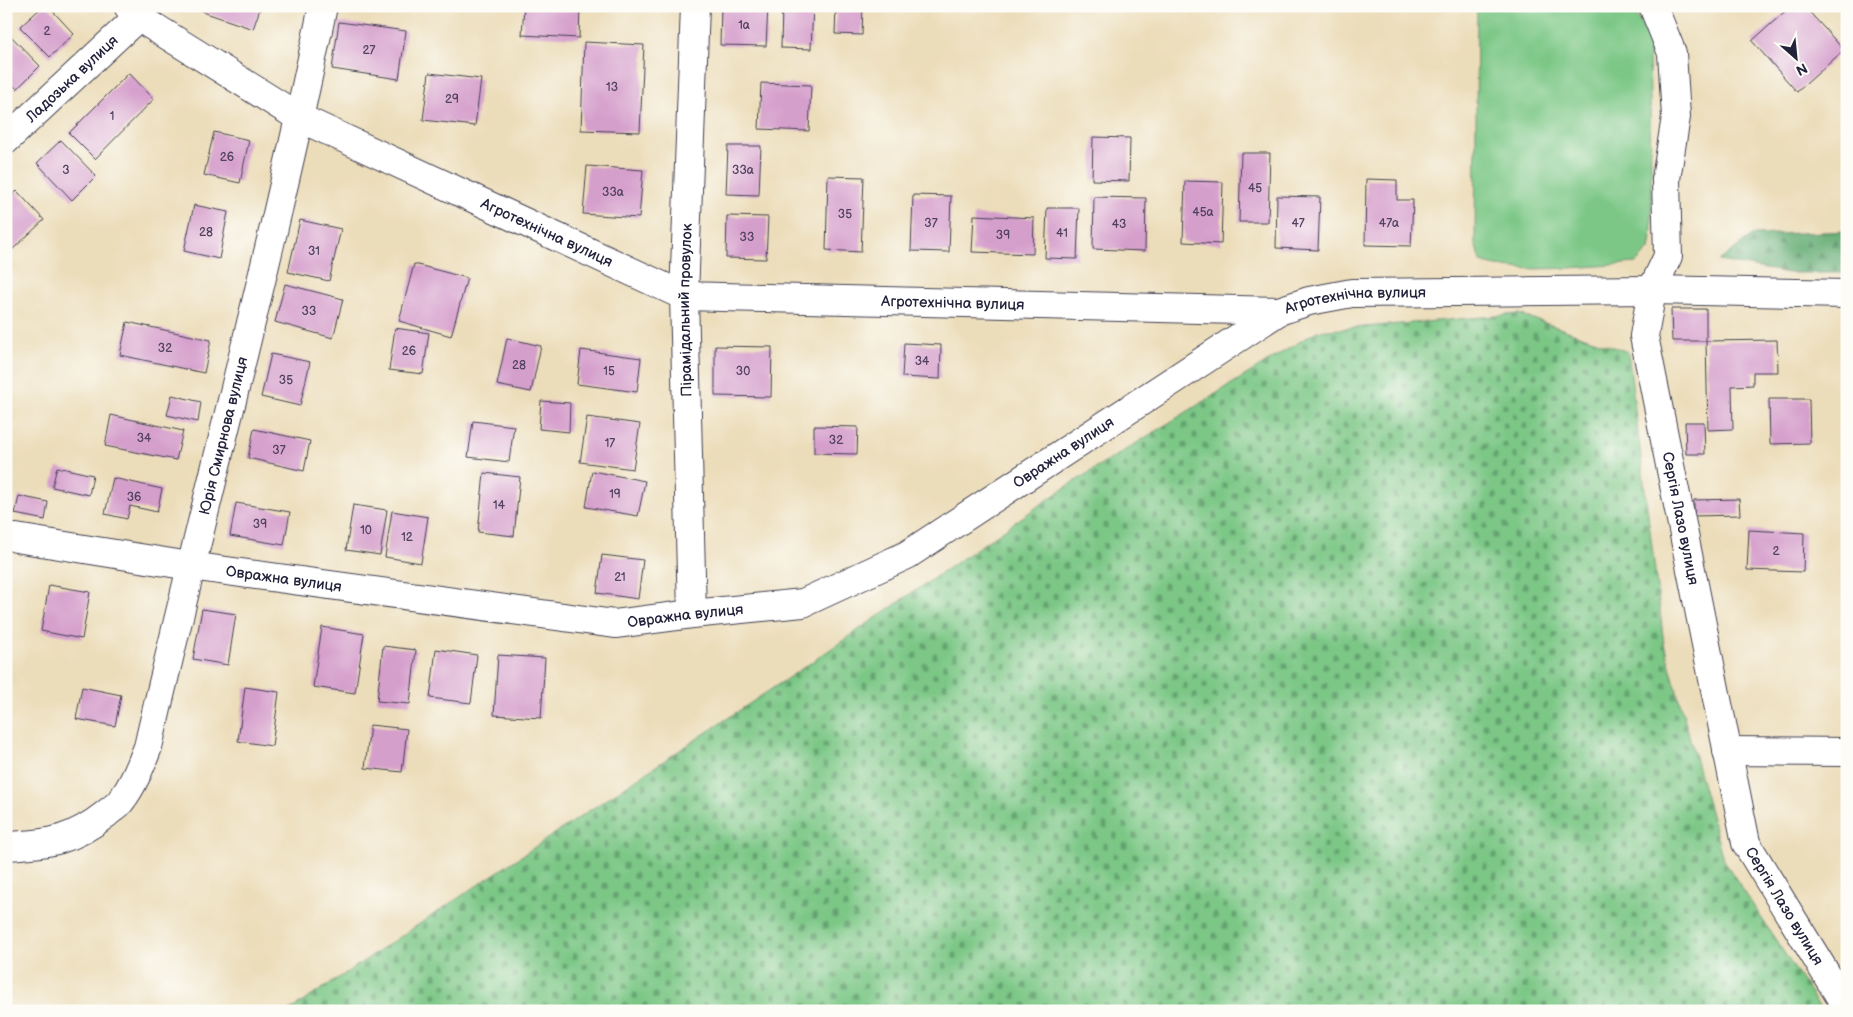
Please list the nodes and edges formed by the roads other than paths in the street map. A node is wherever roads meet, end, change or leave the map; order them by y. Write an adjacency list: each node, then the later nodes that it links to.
1 (324, 6): 5 (street, Юрія Смирнова вулиця)
2 (695, 6): 9 (street, Пірамідальний провулок)
3 (1653, 6): 7 (street, Сергія Лазо вулиця)
4 (133, 12): 5 (street, Агротехнічна вулиця); 6 (street, Ладозька вулиця)
5 (300, 118): 9 (street, Агротехнічна вулиця); 12 (street, Юрія Смирнова вулиця)
6 (6, 140)
7 (1652, 290): 8 (street, Агротехнічна вулиця); 10 (street, Агротехнічна вулиця); 14 (street, Сергія Лазо вулиця)
8 (1847, 294)
9 (684, 296): 10 (street, Агротехнічна вулиця); 13 (street, Пірамідальний провулок)
10 (1279, 311): 13 (street, Овражна вулиця)
11 (16, 538): 12 (street, Овражна вулиця)
12 (190, 566): 13 (street, Овражна вулиця); 16 (street, Юрія Смирнова вулиця)
13 (692, 614)
14 (1727, 751): 15 (street); 17 (street, Сергія Лазо вулиця)
15 (1847, 752)
16 (6, 846)
17 (1847, 1008)

